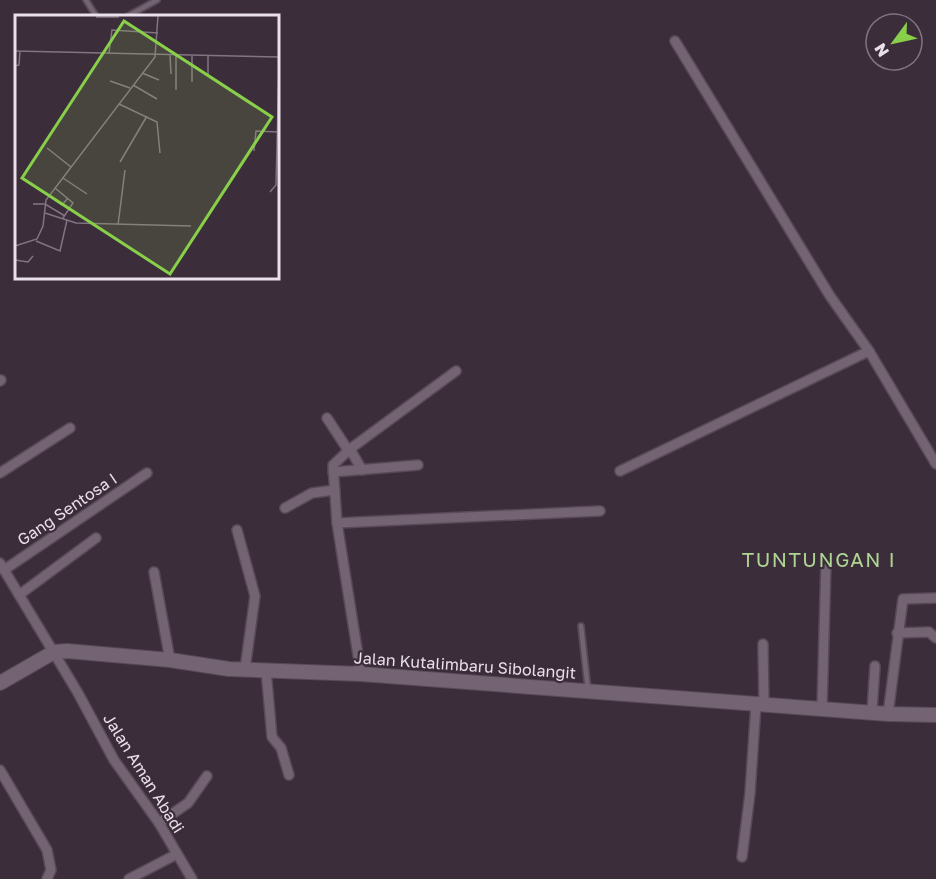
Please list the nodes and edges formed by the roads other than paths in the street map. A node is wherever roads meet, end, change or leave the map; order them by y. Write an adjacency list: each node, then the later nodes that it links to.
1 (86, 0): 3 (lane)
2 (157, 0): 4 (lane)
3 (95, 15)
4 (130, 15)
5 (675, 41): 6 (street)
6 (869, 351): 11 (street); 14 (street)
7 (456, 371): 10 (street)
8 (327, 418): 10 (street)
9 (70, 428): 16 (street)
10 (349, 449): 13 (street); 15 (street)
11 (936, 464)
12 (418, 465): 13 (street)
13 (362, 470): 15 (street)
14 (620, 471)
15 (333, 472): 18 (street)
16 (0, 473)
17 (147, 473): 25 (street, Gang Sentosa I)
18 (334, 490): 19 (street); 21 (street)
19 (285, 508)
20 (600, 511): 21 (street)
21 (337, 523): 38 (street)
22 (237, 530): 36 (street)
23 (96, 538): 27 (street)
24 (826, 562): 42 (street)
25 (2, 567): 27 (street, Jalan Aman Abadi)
26 (154, 572): 34 (street)
27 (19, 595): 33 (street, Jalan Aman Abadi)
28 (936, 598): 30 (street)
29 (581, 626): 40 (lane)
30 (897, 633): 31 (street); 44 (street)
31 (936, 638)
32 (763, 644): 41 (street)
33 (54, 652): 34 (street, Jalan Kutalimbaru Sibolangit); 39 (street); 49 (street, Jalan Aman Abadi)
34 (170, 660): 36 (street, Jalan Kutalimbaru Sibolangit)
35 (875, 666): 43 (street)
36 (245, 669): 37 (street, Jalan Kutalimbaru Sibolangit)
37 (266, 670): 38 (street, Jalan Kutalimbaru Sibolangit); 47 (street)
38 (361, 674): 40 (street, Jalan Kutalimbaru Sibolangit)
39 (0, 683)
40 (588, 690): 41 (street, Jalan Kutalimbaru Sibolangit)
41 (760, 704): 42 (street, Jalan Kutalimbaru Sibolangit); 51 (street)
42 (822, 708): 43 (street, Jalan Kutalimbaru Sibolangit)
43 (872, 711): 44 (street, Jalan Kutalimbaru Sibolangit)
44 (888, 714): 45 (street, Jalan Kutalimbaru Sibolangit)
45 (936, 715)
46 (0, 770): 52 (street)
47 (290, 775)
48 (207, 776): 49 (street)
49 (159, 823): 50 (street, Jalan Aman Abadi)
50 (177, 854): 53 (street); 54 (street, Jalan Aman Abadi)
51 (741, 857)
52 (48, 878)
53 (129, 879)
54 (192, 879)

